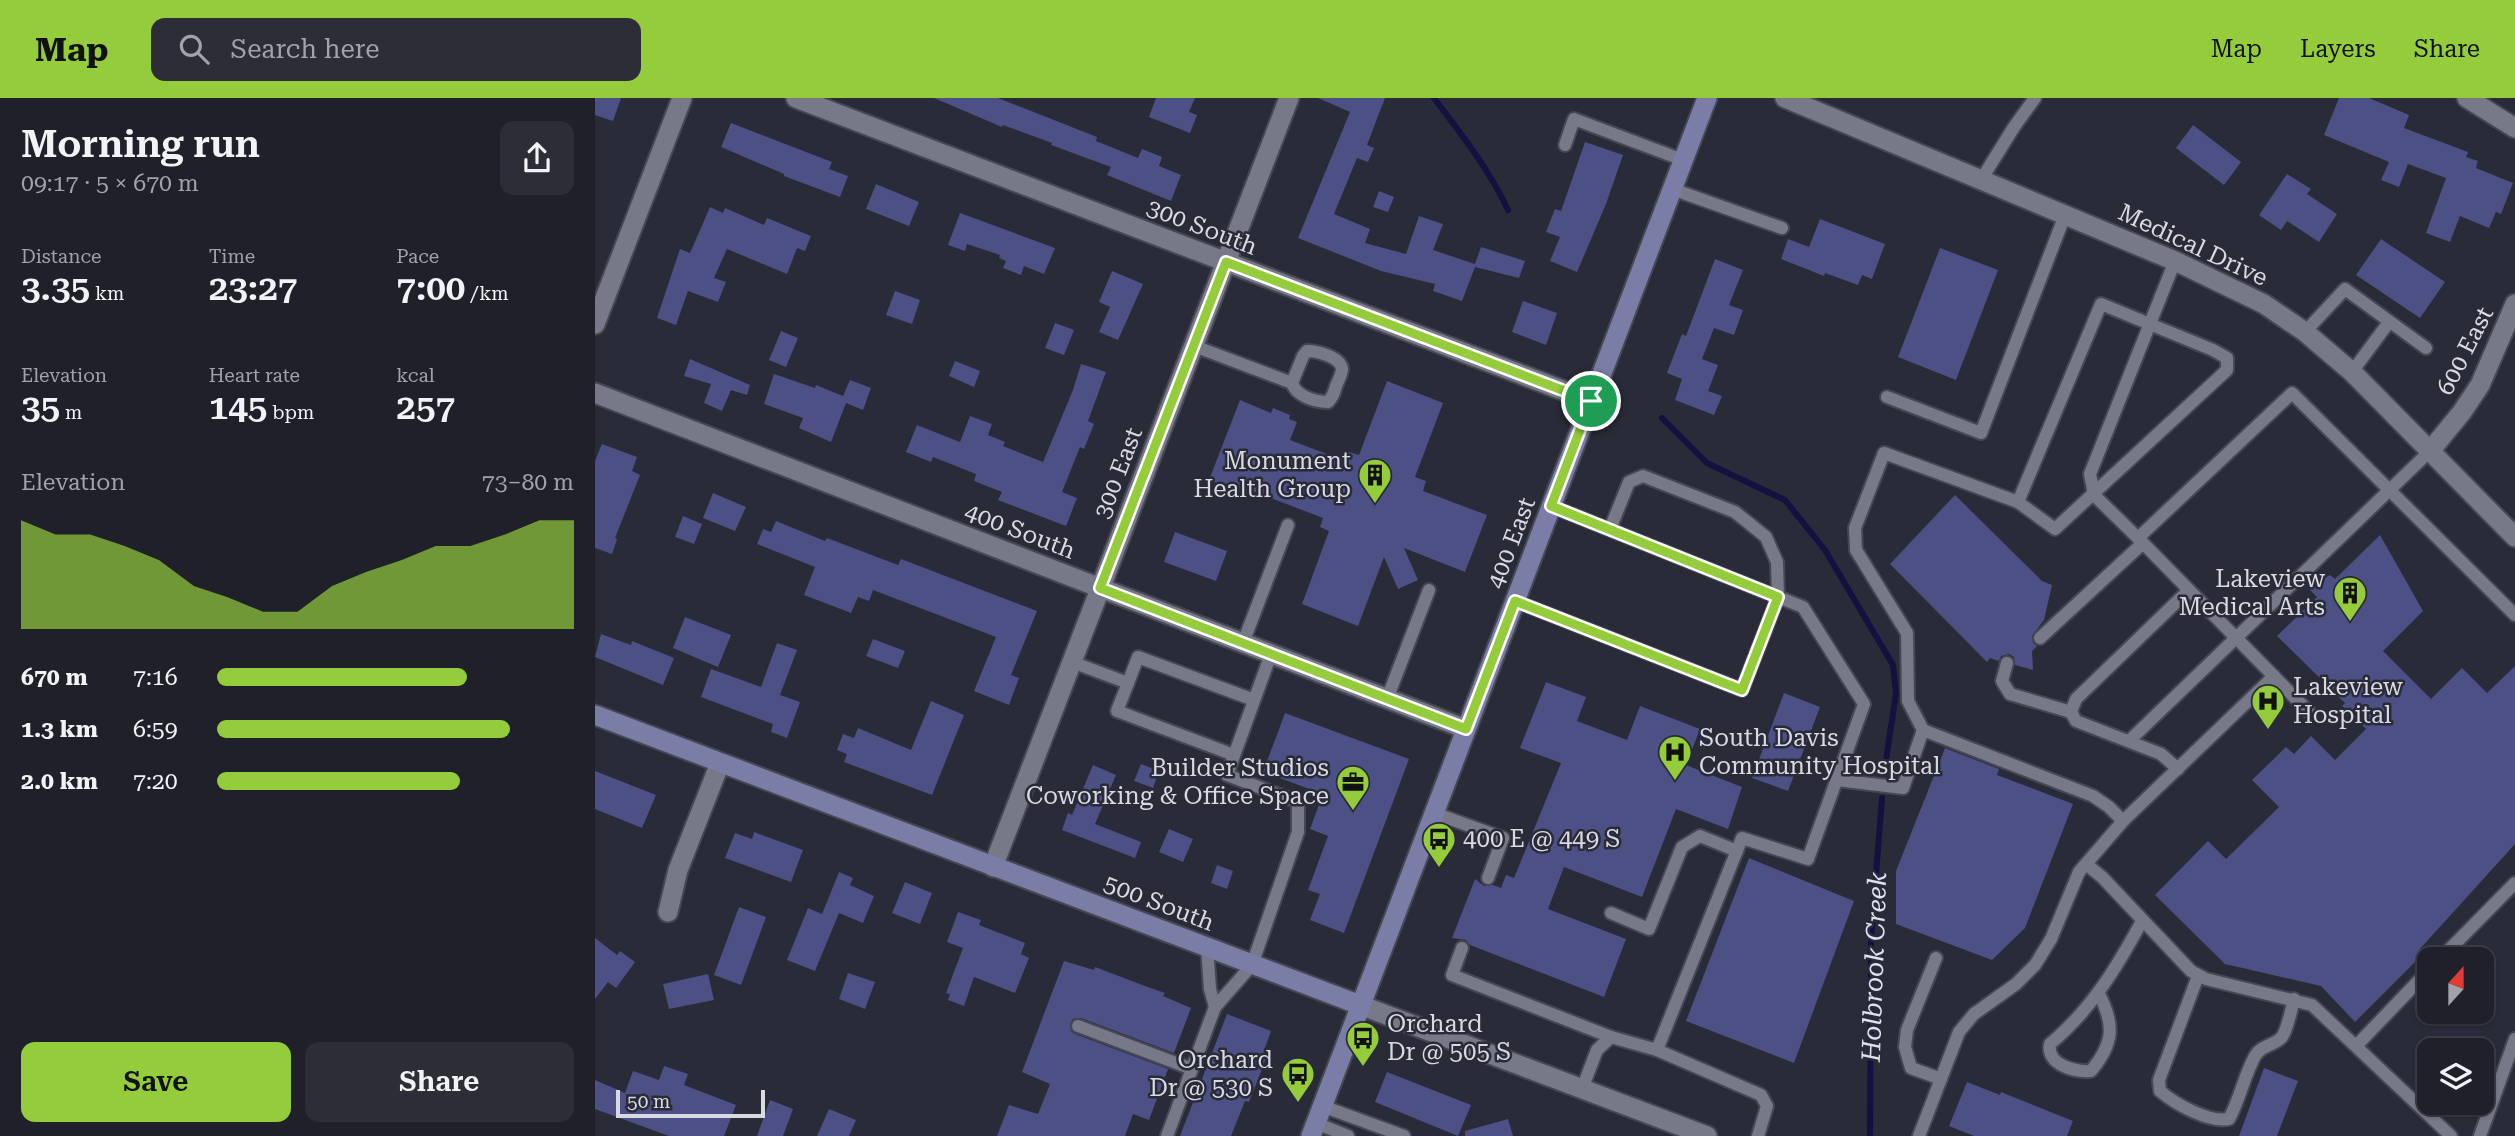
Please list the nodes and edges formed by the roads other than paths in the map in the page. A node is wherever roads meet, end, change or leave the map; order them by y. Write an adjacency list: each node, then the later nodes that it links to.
1 (683, 98): 19 (street)
2 (796, 98): 16 (street, 300 South)
3 (1289, 98): 16 (street, 300 East)
4 (1707, 98): 10 (main road, 400 East)
5 (1785, 98): 11 (street, Medical Drive)
6 (2035, 98): 11 (lane)
7 (2467, 98): 8 (street)
8 (2515, 128)
9 (1565, 145): 10 (lane)
10 (1683, 160): 12 (main road, 400 East)
11 (1981, 180): 13 (street, Medical Drive)
12 (1672, 189): 14 (lane); 28 (main road, 400 East)
13 (2064, 215): 15 (street, Medical Drive); 27 (lane)
14 (1782, 228)
15 (2175, 261): 20 (lane); 21 (street, Medical Drive)
16 (1226, 262): 22 (street, 300 East); 28 (street, 300 South)
17 (2515, 304): 29 (street, 600 East)
18 (2389, 322): 21 (lane); 23 (lane); 24 (lane)
19 (595, 324)
20 (2149, 324): 31 (lane); 31 (lane); 32 (lane)
21 (2305, 332): 24 (street, Medical Drive)
22 (1194, 346): 25 (lane); 38 (street, 300 East)
23 (2426, 348)
24 (2352, 372): 29 (street, Medical Drive)
25 (1292, 383): 25 (lane)
26 (595, 393): 38 (street, 400 South)
27 (1887, 397)
28 (1591, 401): 33 (main road, 400 East)
29 (2430, 451): 30 (lane); 36 (street, Medical Drive)
30 (2390, 490): 37 (lane); 43 (lane); 44 (lane)
31 (2094, 495): 32 (lane); 37 (lane)
32 (2018, 502): 58 (lane)
33 (1551, 506): 35 (lane); 42 (main road, 400 East)
34 (1288, 525): 46 (lane)
35 (1610, 530): 41 (lane); 41 (lane)
36 (2515, 537)
37 (2140, 541): 40 (lane); 45 (lane)
38 (1100, 588): 46 (street, 400 South); 48 (street, 300 East)
39 (1429, 590): 52 (lane)
40 (2189, 590): 44 (lane); 54 (lane)
41 (1778, 597): 42 (lane); 63 (lane)
42 (1515, 601): 57 (main road, 400 East)
43 (2515, 615)
44 (2235, 637): 50 (lane); 59 (lane)
45 (2040, 638)
46 (1243, 643): 47 (street, 400 South)
47 (1271, 654): 52 (street, 400 South); 53 (lane)
48 (1072, 662): 51 (lane); 68 (street, 300 East)
49 (2007, 663): 54 (lane)
50 (2274, 676): 55 (lane); 62 (lane)
51 (1128, 683): 53 (lane); 60 (lane)
52 (1387, 699): 57 (street, 400 South)
53 (1254, 700): 60 (lane)
54 (2071, 712): 59 (lane)
55 (2311, 714)
56 (595, 715): 61 (main road, 500 South)
57 (1466, 729): 64 (main road, 400 East)
58 (1923, 730): 63 (lane); 65 (lane)
59 (2129, 741): 62 (lane)
60 (1234, 755): 78 (lane)
61 (720, 763): 68 (main road, 500 South); 71 (street)
62 (2178, 769): 65 (lane)
63 (1837, 780): 66 (lane)
64 (1434, 813): 69 (lane); 83 (main road, 400 East)
65 (2123, 821): 67 (lane)
66 (1737, 851): 72 (lane); 89 (lane)
67 (2086, 864): 73 (lane); 91 (lane)
68 (993, 866): 74 (main road, 500 South)
69 (1488, 878)
70 (2515, 883): 75 (lane)
71 (668, 912)
72 (1611, 913)
73 (2142, 921): 79 (lane); 81 (lane)
74 (1207, 947): 78 (main road, 500 South); 84 (lane)
75 (2452, 947)
76 (1462, 948): 86 (lane)
77 (1936, 958): 91 (lane)
78 (1252, 965): 83 (main road, 500 South); 84 (lane)
79 (2198, 976): 82 (lane); 82 (lane)
80 (2417, 982): 88 (lane)
81 (2099, 995): 81 (lane)
82 (2294, 999): 88 (lane)
83 (1360, 1005): 92 (street, 500 South); 93 (main road, 400 East)
84 (1215, 1007): 90 (lane)
85 (1078, 1026): 90 (lane)
86 (1611, 1037): 89 (lane); 92 (lane)
87 (2515, 1039): 101 (lane)
88 (2357, 1045): 100 (lane)
89 (1657, 1050): 98 (lane)
90 (1192, 1069): 94 (lane)
91 (1941, 1079): 99 (lane)
92 (1582, 1088): 97 (street, 500 South)
93 (1316, 1122): 95 (lane); 96 (lane)
94 (1167, 1136)
95 (1348, 1136)
96 (1404, 1136)
97 (1707, 1136)
98 (1758, 1136)
99 (1919, 1136)
100 (2451, 1136)
101 (2480, 1136)

